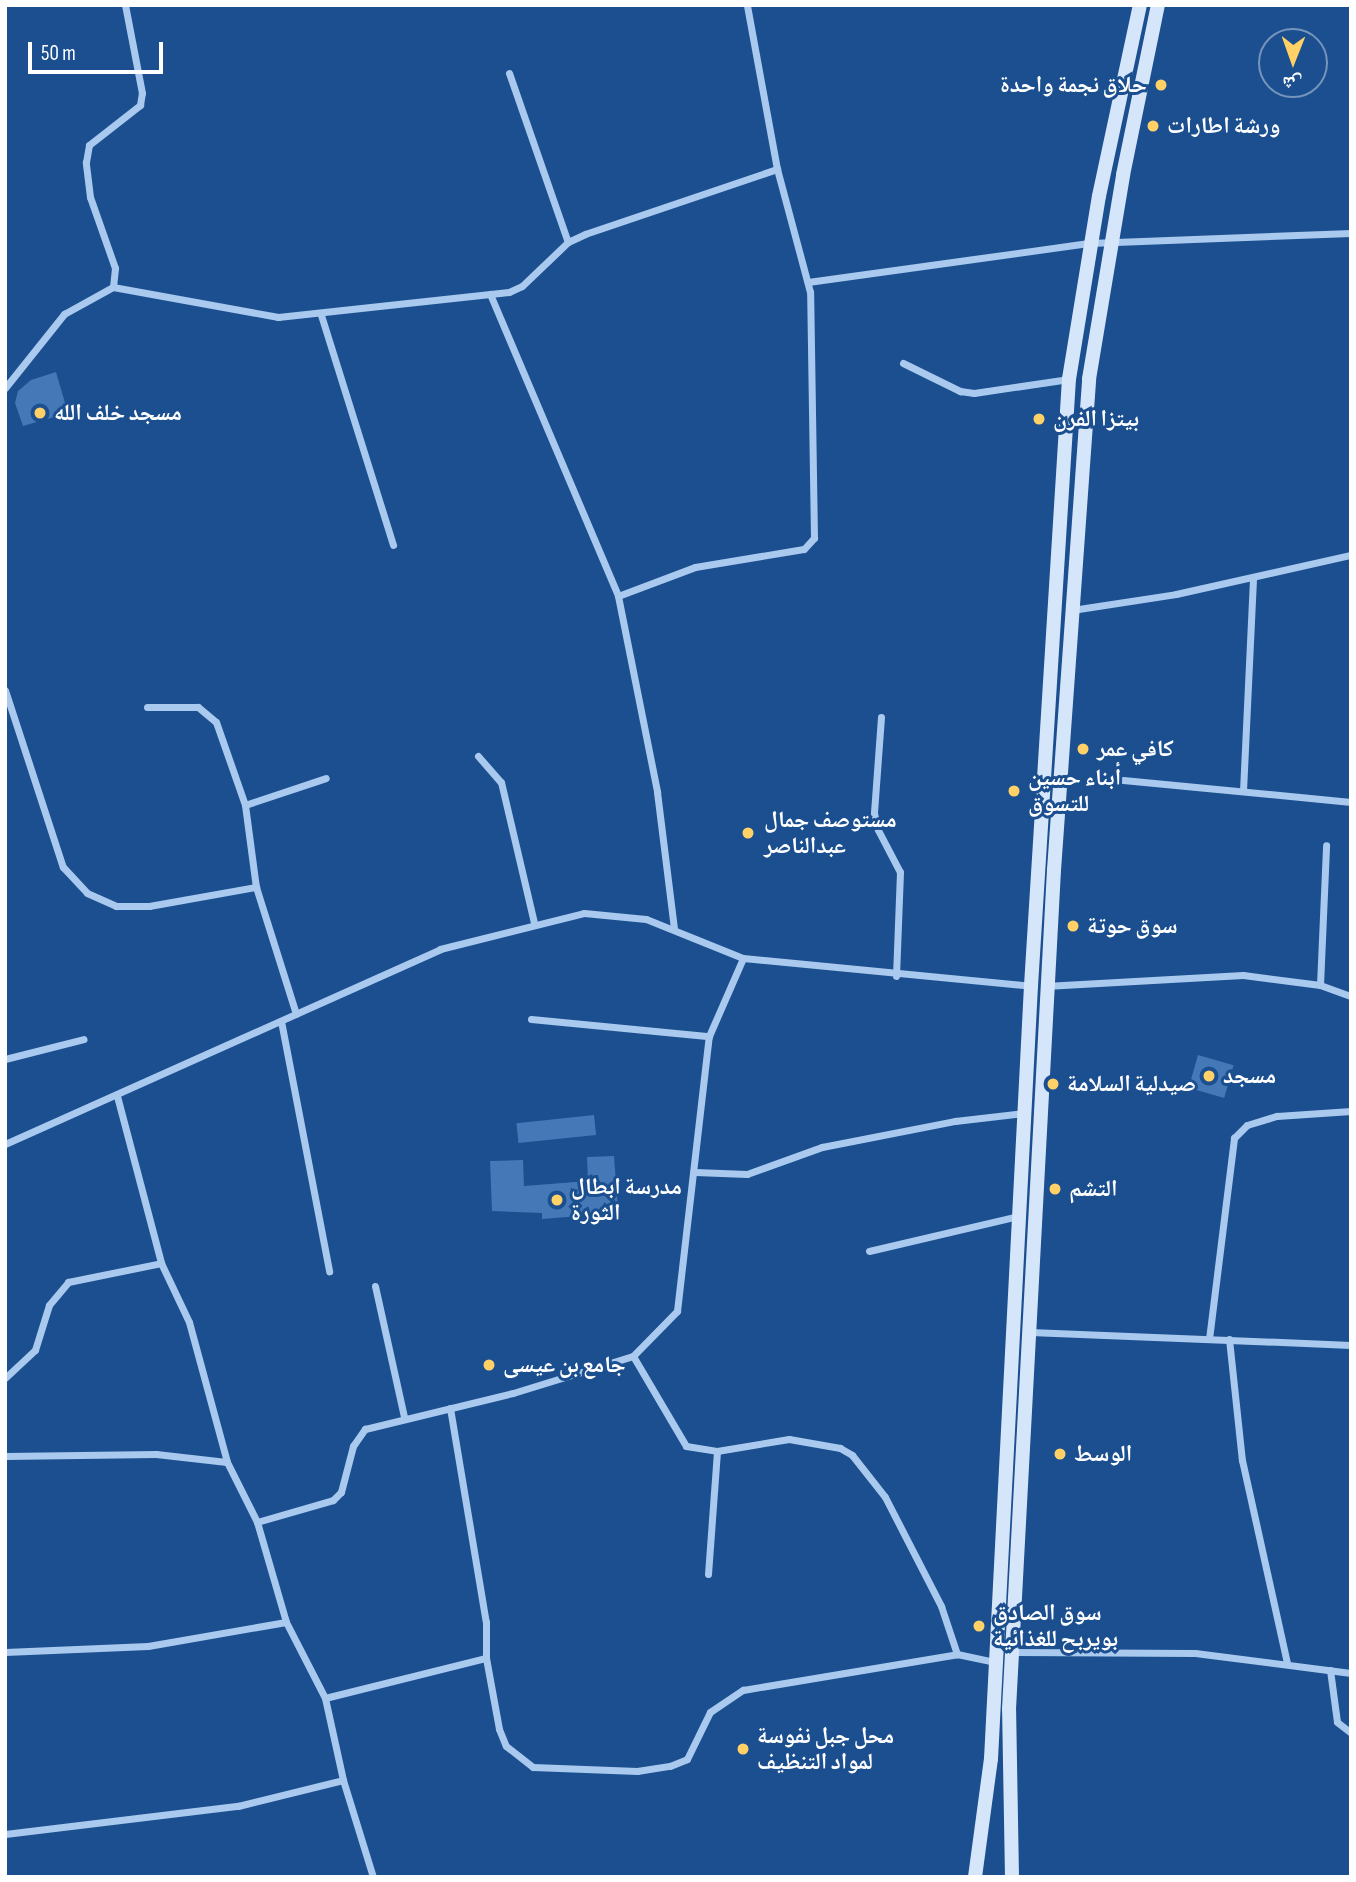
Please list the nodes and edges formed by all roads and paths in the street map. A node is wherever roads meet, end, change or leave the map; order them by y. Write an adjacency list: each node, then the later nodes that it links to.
1 (125, 5): 12 (street)
2 (747, 5): 6 (street)
3 (1140, 5): 9 (main road)
4 (1158, 5): 10 (main road)
5 (509, 73): 8 (street)
6 (778, 169): 8 (street); 11 (street)
7 (1351, 233): 10 (street)
8 (568, 242): 13 (street)
9 (1090, 243): 10 (street); 11 (street); 16 (main road)
10 (1110, 244): 22 (main road)
11 (808, 282): 21 (street)
12 (113, 287): 14 (street); 17 (street)
13 (490, 294): 14 (street); 21 (street)
14 (321, 315): 18 (street)
15 (903, 363): 16 (street)
16 (1069, 379): 39 (main road)
17 (5, 388)
18 (393, 545)
19 (1351, 555): 20 (street)
20 (1253, 579): 22 (street); 29 (street)
21 (618, 596): 35 (street)
22 (1072, 610): 40 (main road)
23 (5, 690): 33 (street)
24 (147, 706): 31 (street)
25 (881, 717): 37 (street)
26 (478, 757): 34 (street)
27 (326, 778): 31 (street)
28 (1123, 780): 29 (street)
29 (1242, 791): 30 (street)
30 (1351, 802)
31 (245, 805): 33 (street)
32 (1325, 845): 38 (street)
33 (257, 887): 42 (street)
34 (534, 923): 35 (street); 42 (street)
35 (674, 929): 36 (street)
36 (743, 958): 37 (street); 45 (street)
37 (896, 976): 39 (street)
38 (1320, 985): 40 (street); 41 (street)
39 (1031, 986): 40 (street); 50 (main road)
40 (1048, 986): 58 (main road)
41 (1351, 996)
42 (296, 1014): 44 (street)
43 (531, 1019): 45 (street)
44 (281, 1021): 48 (street); 56 (street)
45 (709, 1037): 52 (street)
46 (84, 1039): 47 (street)
47 (5, 1059)
48 (117, 1096): 51 (street); 55 (street)
49 (1351, 1111): 59 (street)
50 (1024, 1113): 52 (street); 53 (main road)
51 (5, 1144)
52 (695, 1172): 62 (street)
53 (1018, 1216): 54 (street); 76 (main road)
54 (869, 1251)
55 (162, 1263): 63 (street); 68 (street)
56 (329, 1271)
57 (375, 1286): 65 (street)
58 (1030, 1332): 59 (street); 73 (main road)
59 (1209, 1339): 60 (street)
60 (1229, 1339): 61 (street); 77 (street)
61 (1351, 1345)
62 (632, 1356): 64 (street); 66 (street)
63 (5, 1378)
64 (450, 1408): 65 (street); 75 (street)
65 (404, 1417): 69 (street)
66 (717, 1451): 70 (street); 74 (street)
67 (5, 1456): 68 (street)
68 (227, 1462): 69 (street)
69 (257, 1522): 71 (street)
70 (708, 1574)
71 (286, 1622): 72 (street); 80 (street)
72 (5, 1652)
73 (1012, 1652): 77 (street); 86 (main road)
74 (957, 1654): 75 (street); 76 (street)
75 (486, 1658): 80 (street)
76 (993, 1662): 85 (main road)
77 (1287, 1663): 78 (street)
78 (1330, 1670): 79 (street); 81 (street)
79 (1351, 1673)
80 (325, 1698): 82 (street)
81 (1351, 1733)
82 (343, 1780): 83 (street); 84 (street)
83 (5, 1835)
84 (373, 1877)
85 (975, 1877)
86 (1012, 1877)

